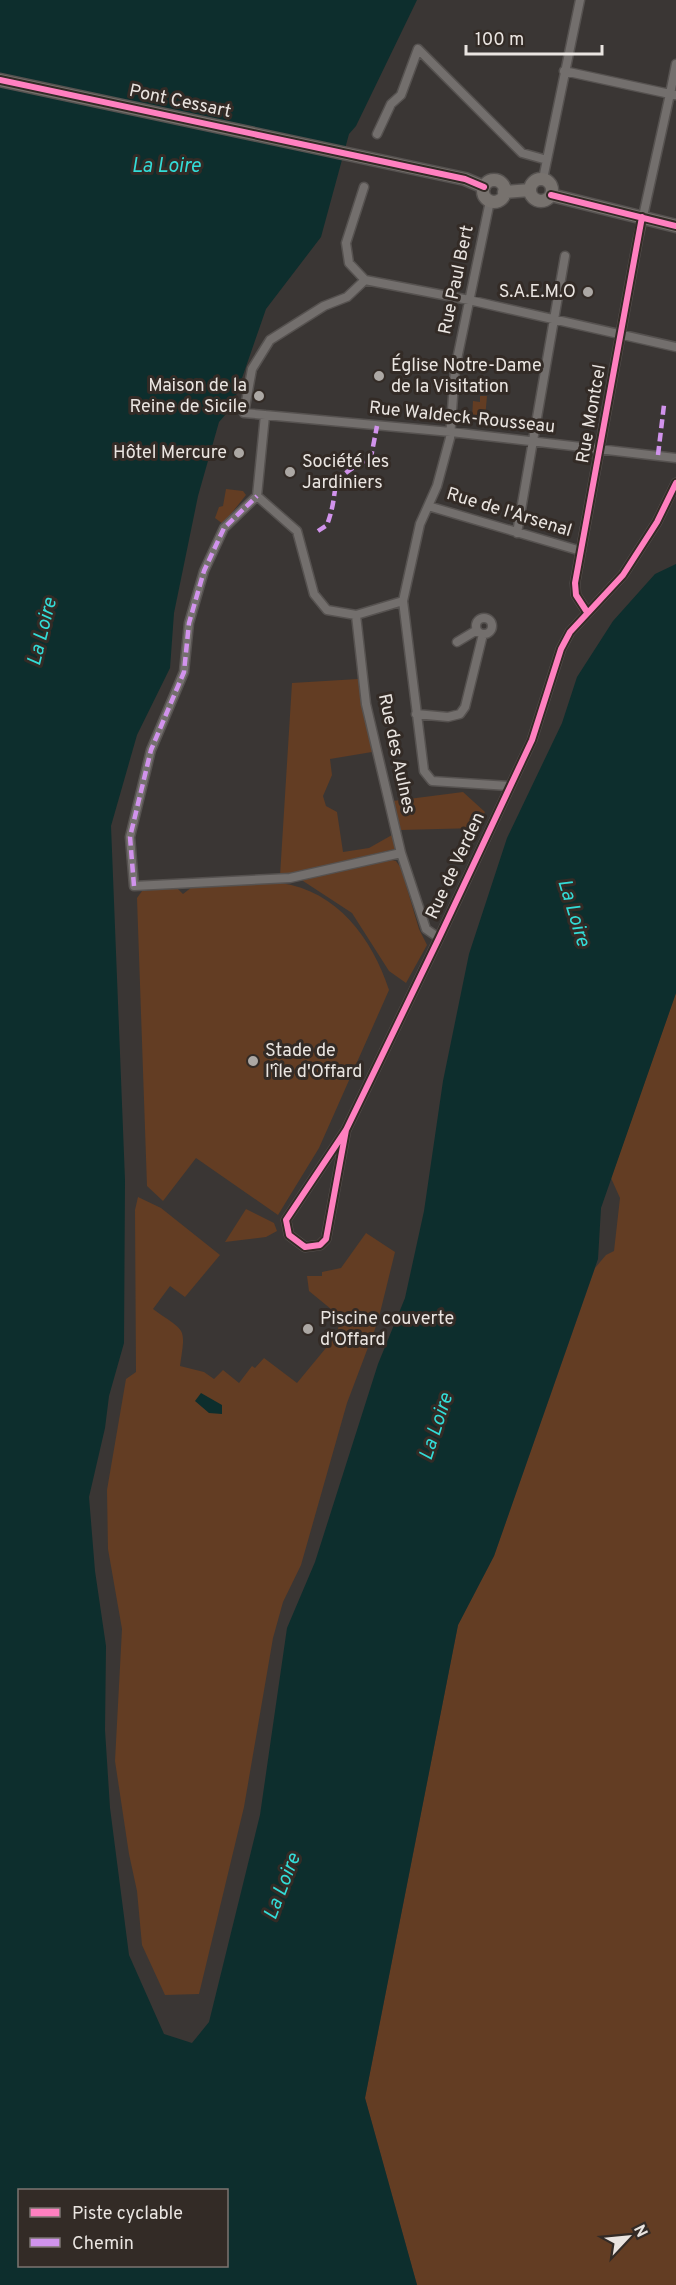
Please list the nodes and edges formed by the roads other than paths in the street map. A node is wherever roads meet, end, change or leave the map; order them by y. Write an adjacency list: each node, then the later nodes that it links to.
1 (580, 0): 3 (street)
2 (676, 64): 5 (street, Rue Montcel)
3 (564, 71): 5 (street); 7 (street)
4 (0, 80): 9 (main road, Pont Cessart)
5 (673, 95): 15 (street, Rue Montcel)
6 (377, 134): 7 (street)
7 (548, 160): 8 (street)
8 (543, 179): 11 (main road); 13 (main road)
9 (484, 187): 12 (main road); 14 (main road)
10 (364, 188): 18 (street)
11 (530, 190): 12 (main road); 13 (main road)
12 (504, 192): 14 (main road)
13 (551, 195): 15 (main road)
14 (490, 201): 19 (street, Rue Paul Bert)
15 (642, 217): 16 (main road); 21 (street, Rue Montcel)
16 (676, 226)
17 (565, 256): 20 (street)
18 (365, 280): 19 (street); 23 (street, Rue Waldeck-Rousseau)
19 (470, 300): 20 (street); 24 (street, Rue Paul Bert)
20 (554, 319): 21 (street); 25 (street)
21 (621, 334): 22 (street); 26 (street, Rue Montcel)
22 (676, 347)
23 (265, 415): 24 (street, Rue Waldeck-Rousseau); 29 (street)
24 (451, 432): 25 (street, Rue Waldeck-Rousseau); 30 (street, Rue Paul Bert)
25 (532, 442): 26 (street, Rue Waldeck-Rousseau); 31 (street)
26 (601, 450): 27 (street, Rue Waldeck-Rousseau); 32 (street, Rue Montcel)
27 (676, 458)
28 (676, 483): 34 (street, Rue de Verden)
29 (257, 496): 35 (street); 39 (street)
30 (428, 506): 31 (street, Rue de l'Arsenal); 33 (street, Rue Paul Bert)
31 (518, 533): 32 (street, Rue de l'Arsenal)
32 (581, 551): 34 (street, Rue Montcel)
33 (403, 600): 35 (street); 37 (street, Rue Paul Bert)
34 (587, 612): 38 (street, Rue de Verden)
35 (356, 615): 39 (street, Rue des Aulnes)
36 (457, 642): 37 (street)
37 (416, 714): 38 (street, Rue Paul Bert)
38 (509, 786): 40 (street, Rue de Verden)
39 (401, 853): 40 (street, Rue des Aulnes)
40 (439, 938): 41 (street, Rue de Verden)
41 (346, 1130): 41 (street)

